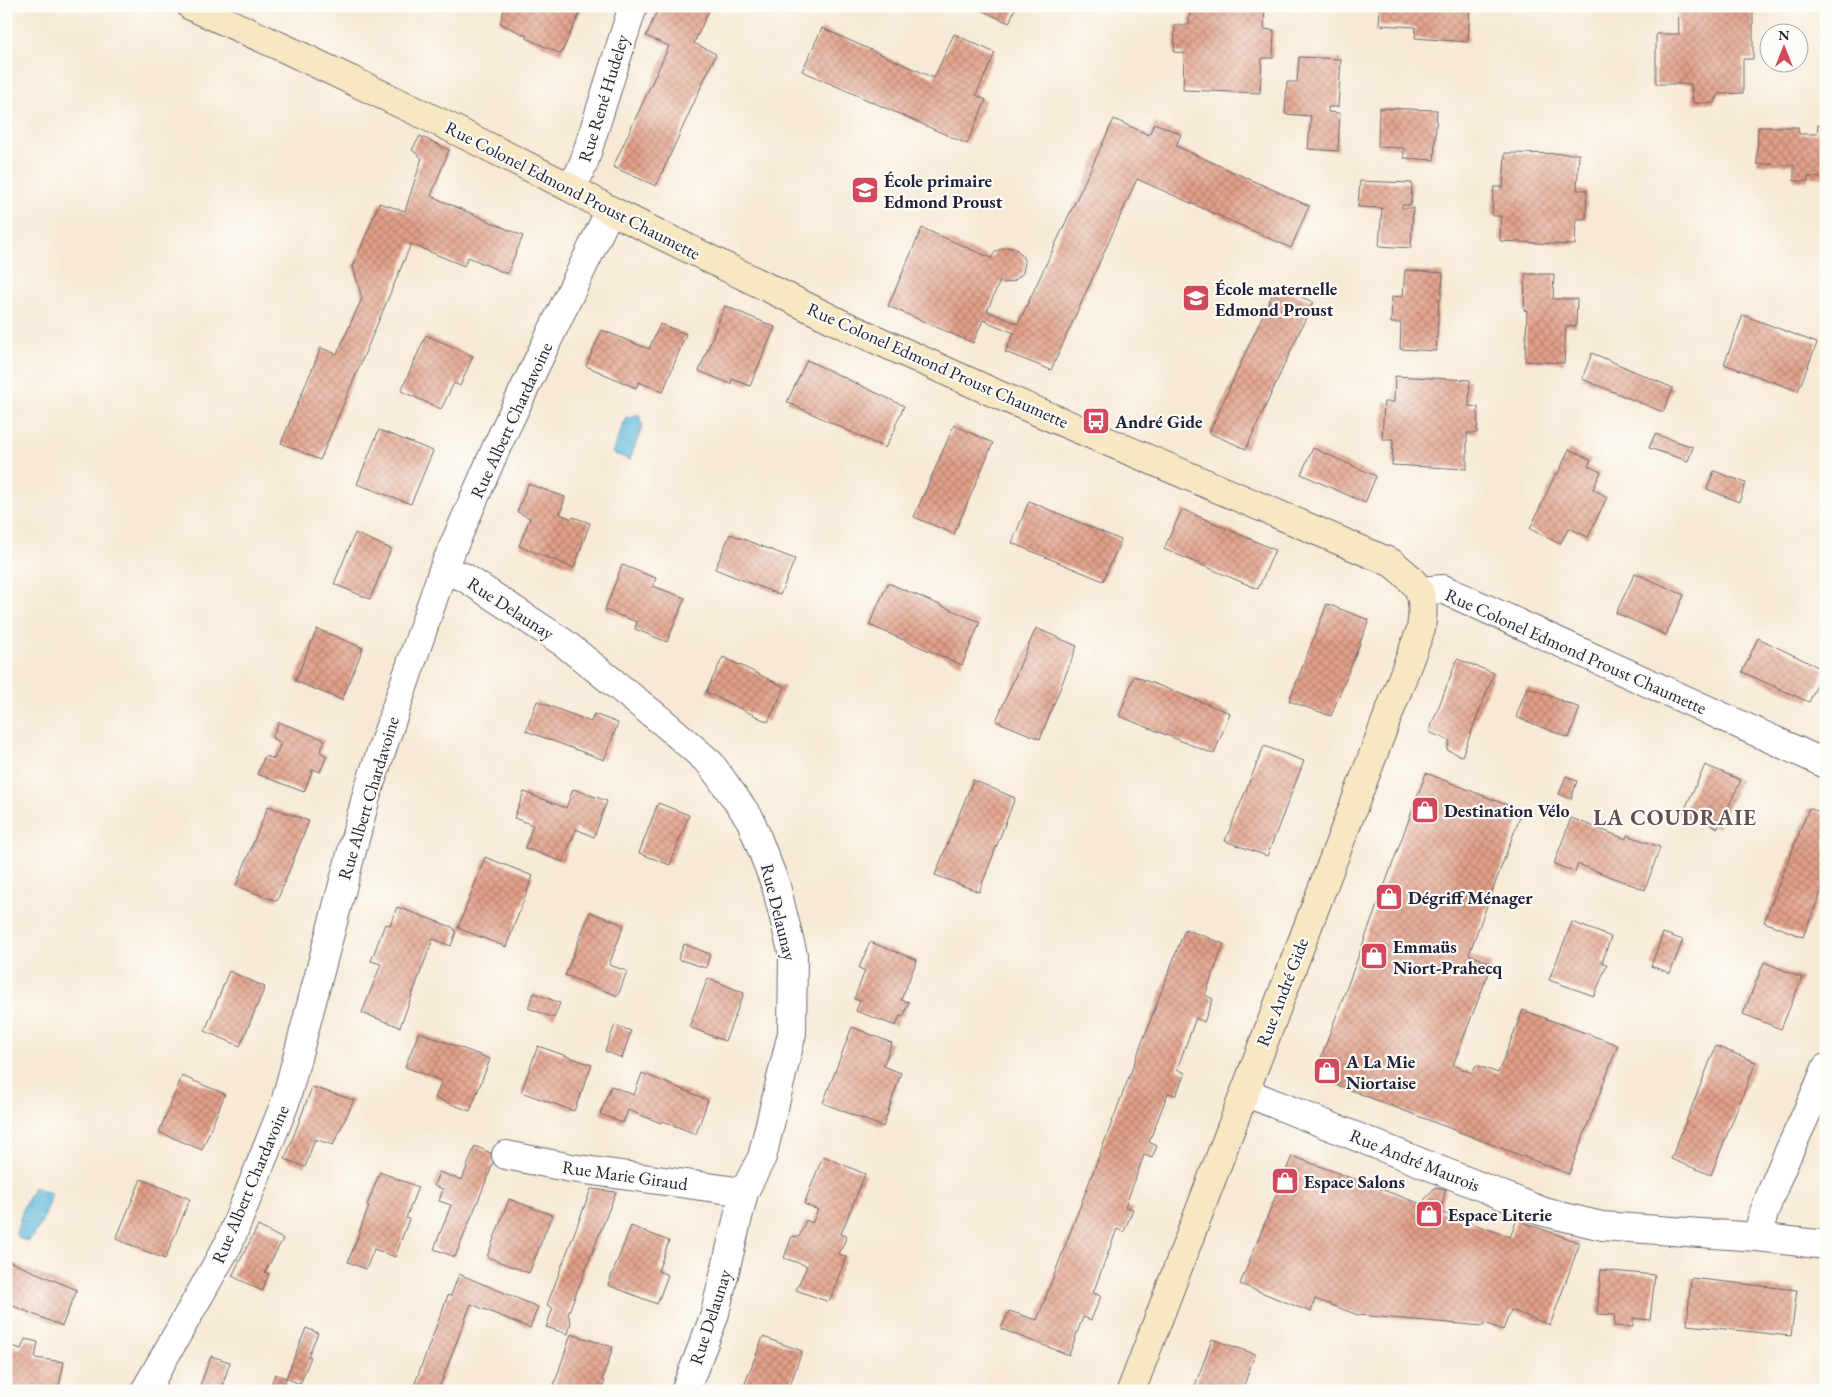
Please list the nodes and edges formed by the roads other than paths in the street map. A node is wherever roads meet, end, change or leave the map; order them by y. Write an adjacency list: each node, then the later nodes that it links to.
1 (191, 6): 3 (street, Rue Colonel Edmond Proust Chaumette)
2 (633, 6): 3 (street, Rue René Hudeley)
3 (569, 187): 4 (street, Rue Colonel Edmond Proust Chaumette)
4 (610, 210): 5 (street, Rue Albert Chardavoine); 6 (street, Rue Colonel Edmond Proust Chaumette)
5 (444, 570): 11 (street, Rue Delaunay); 14 (street, Rue Albert Chardavoine)
6 (1421, 591): 7 (street, Rue Colonel Edmond Proust Chaumette); 9 (street, Rue André Gide)
7 (1826, 764)
8 (1826, 1068): 12 (street)
9 (1245, 1092): 12 (street, Rue André Maurois); 16 (street, Rue André Gide)
10 (506, 1155): 11 (street, Rue Marie Giraud)
11 (744, 1192): 15 (street, Rue Delaunay)
12 (1757, 1237): 13 (street, Rue André Maurois)
13 (1826, 1245)
14 (145, 1391)
15 (685, 1391)
16 (1131, 1391)

